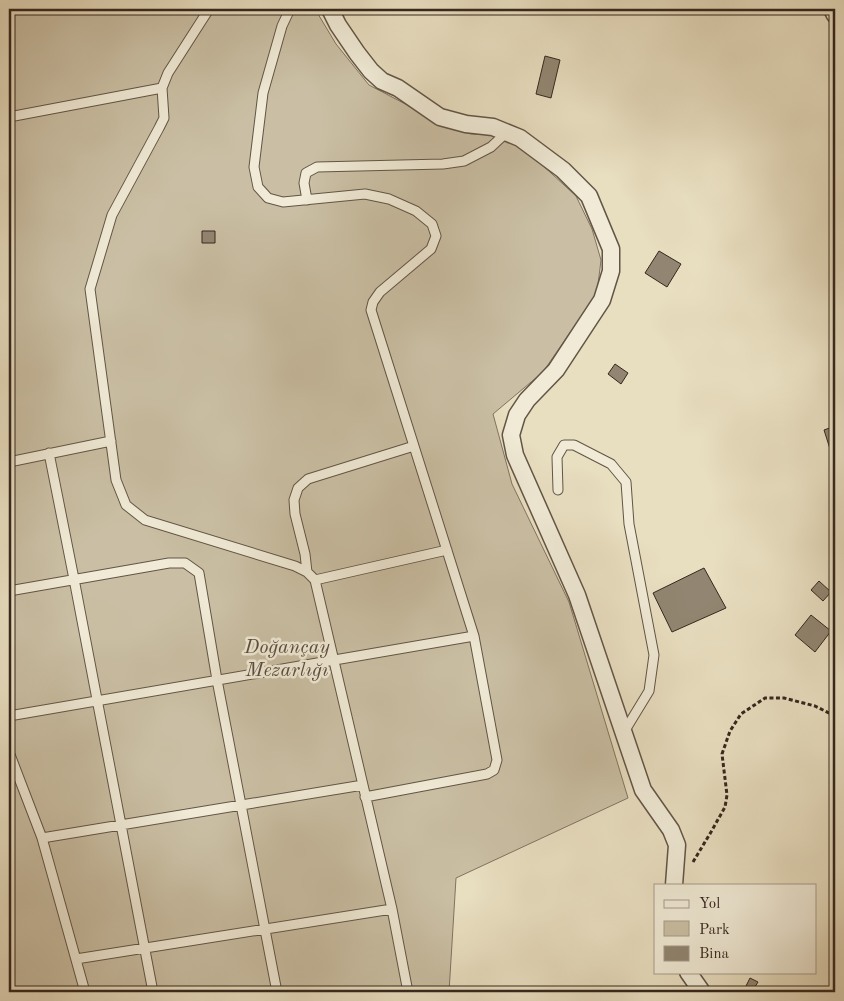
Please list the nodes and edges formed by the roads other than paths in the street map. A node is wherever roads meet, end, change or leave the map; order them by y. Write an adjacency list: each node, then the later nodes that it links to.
1 (208, 9): 6 (lane)
2 (290, 9): 9 (lane)
3 (330, 9): 8 (street)
4 (832, 9): 5 (street)
5 (835, 15)
6 (162, 88): 7 (lane); 10 (lane)
7 (9, 117)
8 (507, 132): 9 (lane); 25 (street)
9 (307, 200): 11 (lane)
10 (110, 441): 12 (lane); 16 (lane)
11 (414, 446): 15 (lane); 16 (lane)
12 (49, 453): 13 (lane); 17 (lane)
13 (9, 462)
14 (558, 490): 25 (lane)
15 (447, 550): 18 (lane); 20 (lane)
16 (307, 572): 18 (lane)
17 (74, 579): 19 (lane); 22 (lane); 23 (lane)
18 (315, 580): 21 (lane)
19 (9, 590)
20 (474, 636): 21 (lane); 28 (lane)
21 (333, 660): 22 (lane); 27 (lane)
22 (217, 680): 23 (lane); 29 (lane)
23 (98, 700): 24 (lane); 30 (lane)
24 (9, 716)
25 (624, 732): 32 (street)
26 (9, 752): 31 (lane)
27 (362, 785): 28 (lane); 29 (lane)
28 (365, 797): 33 (lane)
29 (241, 805): 30 (lane); 34 (lane)
30 (121, 824): 31 (lane); 35 (lane)
31 (42, 838): 36 (lane)
32 (674, 884)
33 (392, 909): 34 (lane); 41 (lane)
34 (265, 929): 35 (lane); 40 (lane)
35 (144, 948): 36 (lane); 39 (lane)
36 (76, 958): 38 (lane)
37 (689, 974): 42 (street)
38 (85, 992)
39 (153, 992)
40 (277, 992)
41 (408, 992)
42 (702, 992)

